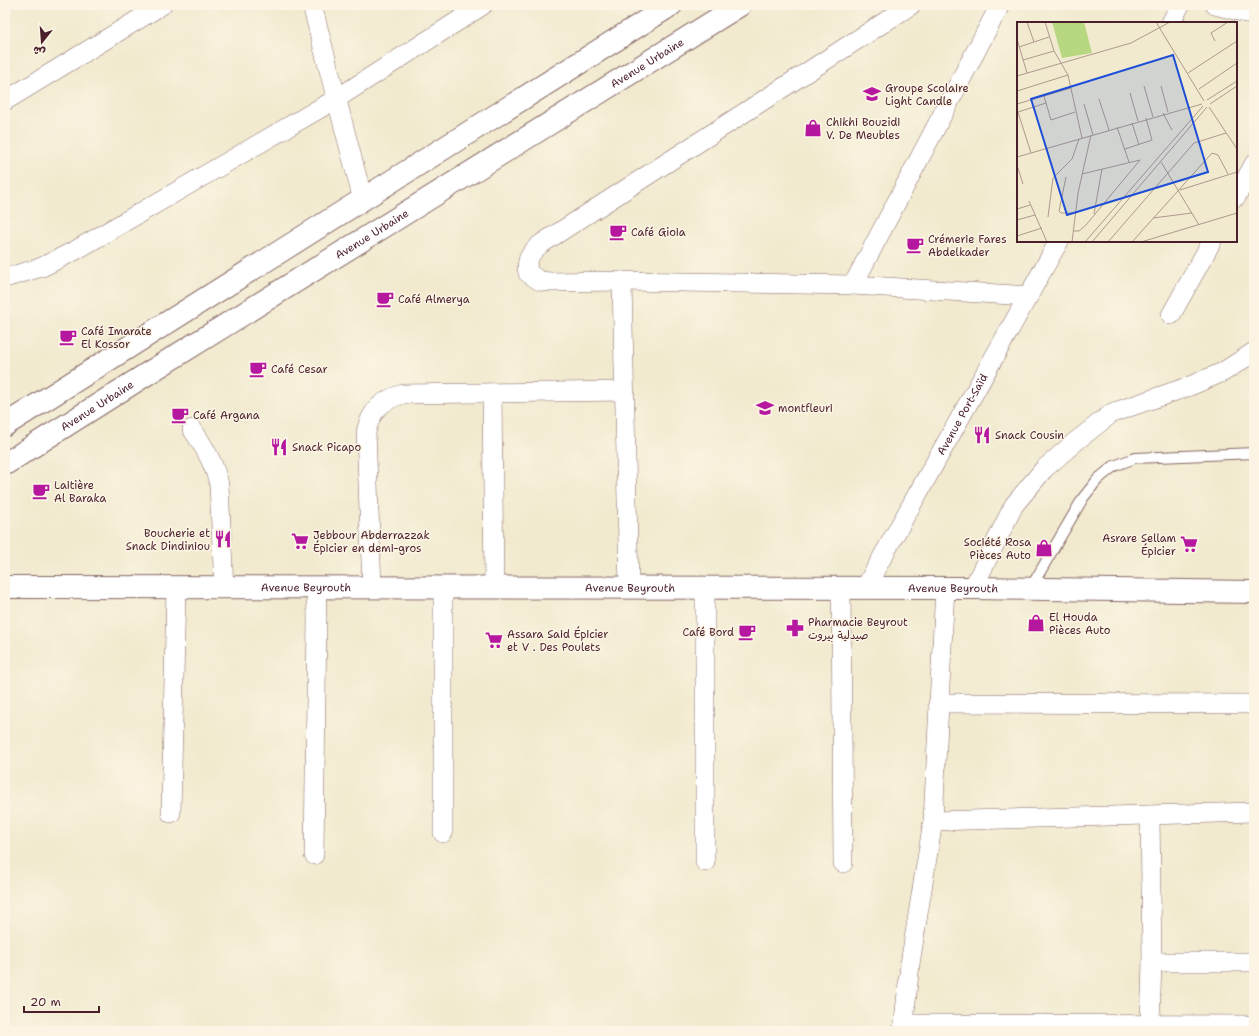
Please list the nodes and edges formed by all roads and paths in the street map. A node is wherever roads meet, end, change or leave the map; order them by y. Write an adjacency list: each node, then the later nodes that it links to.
1 (162, 5): 13 (street)
2 (312, 5): 12 (street)
3 (483, 5): 12 (street)
4 (671, 5): 16 (street)
5 (740, 5): 30 (street, Avenue Urbaine)
6 (911, 5): 20 (street)
7 (1000, 5): 21 (street)
8 (1180, 5): 11 (street)
9 (1215, 5): 10 (street)
10 (1254, 15)
11 (1172, 22)
12 (336, 99): 16 (street); 19 (street)
13 (5, 101)
14 (1254, 164): 15 (street)
15 (1237, 195)
16 (363, 200): 27 (street)
17 (1058, 242): 22 (street, Avenue Port-Saïd)
18 (1211, 242): 23 (street)
19 (5, 278)
20 (622, 281): 21 (street); 25 (street)
21 (853, 285): 22 (street)
22 (1029, 296): 40 (street, Avenue Port-Saïd)
23 (1171, 315)
24 (1254, 352): 42 (street)
25 (624, 391): 26 (street); 38 (street)
26 (492, 393): 35 (street); 37 (street)
27 (5, 425)
28 (192, 429): 34 (street)
29 (1254, 453): 44 (lane)
30 (5, 464)
31 (5, 587): 33 (street, Avenue Beyrouth)
32 (316, 587): 34 (street, Avenue Beyrouth); 35 (street, Avenue Beyrouth); 53 (street)
33 (176, 588): 34 (street, Avenue Beyrouth); 49 (street)
34 (224, 588)
35 (372, 588): 36 (street, Avenue Beyrouth)
36 (443, 588): 37 (street, Avenue Beyrouth); 52 (street)
37 (494, 588): 38 (street, Avenue Beyrouth)
38 (629, 588): 43 (street, Avenue Beyrouth)
39 (841, 588): 40 (street, Avenue Beyrouth); 43 (street, Avenue Beyrouth); 55 (street)
40 (865, 588): 41 (street, Avenue Beyrouth)
41 (945, 588): 42 (street, Avenue Beyrouth); 46 (street)
42 (973, 588): 44 (street, Avenue Beyrouth)
43 (705, 589): 54 (street)
44 (1030, 589): 45 (street, Avenue Beyrouth)
45 (1254, 592)
46 (938, 703): 47 (street); 51 (street)
47 (1254, 704)
48 (1254, 812): 50 (street)
49 (171, 813)
50 (1150, 816): 51 (street); 56 (street)
51 (933, 821): 60 (street)
52 (443, 833)
53 (314, 855)
54 (705, 862)
55 (843, 863)
56 (1152, 962): 57 (street); 58 (street)
57 (1254, 962)
58 (1150, 1024): 59 (street); 60 (street)
59 (1254, 1025)
60 (903, 1027)

